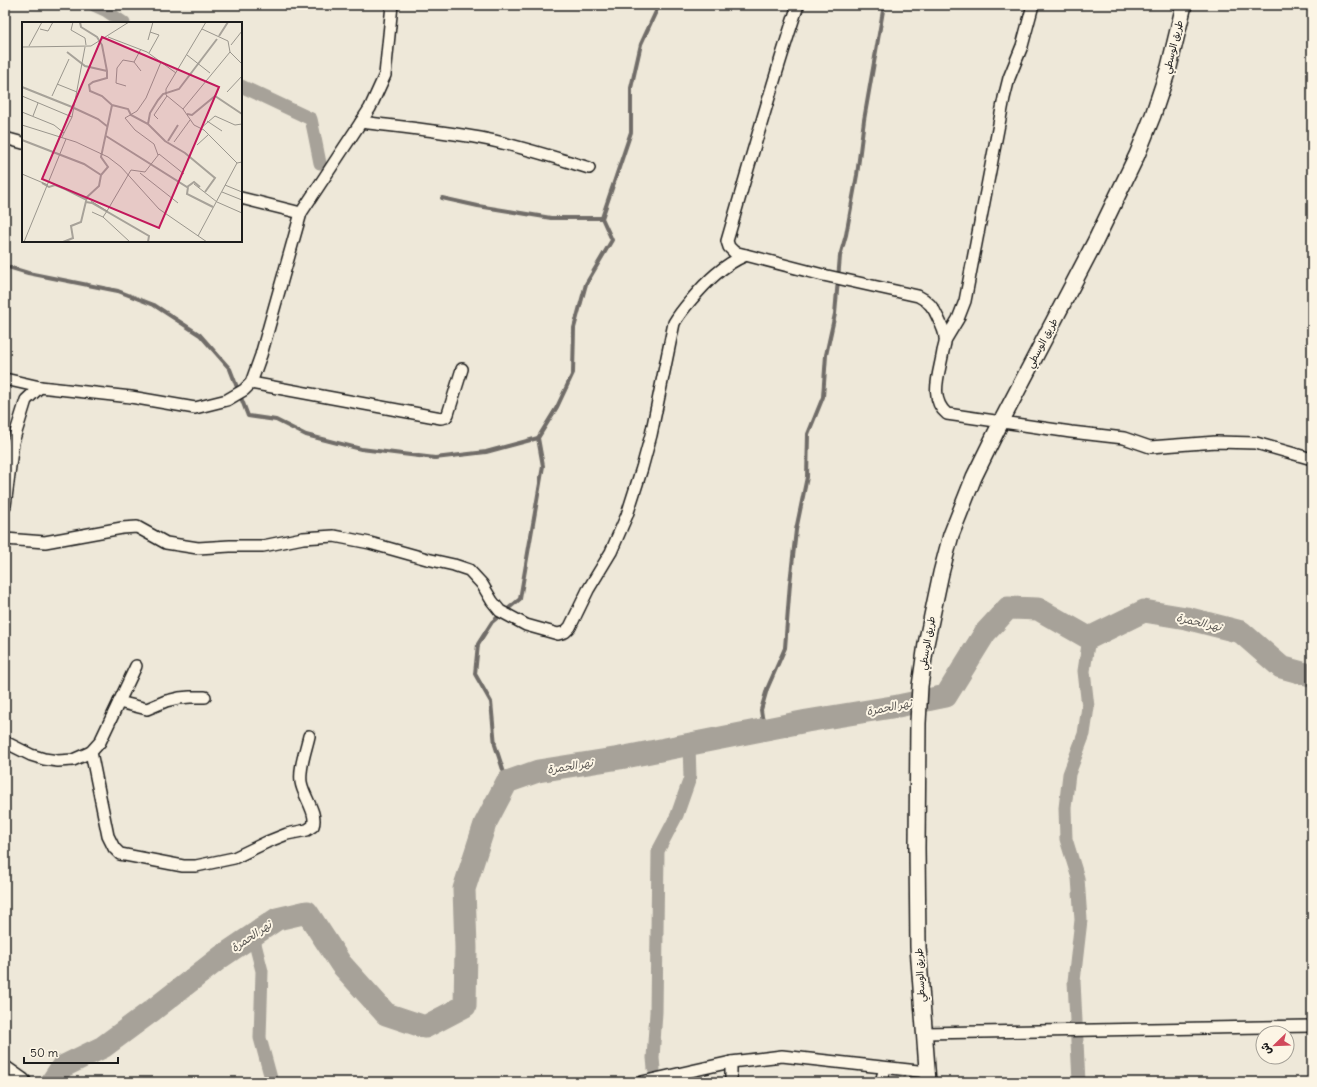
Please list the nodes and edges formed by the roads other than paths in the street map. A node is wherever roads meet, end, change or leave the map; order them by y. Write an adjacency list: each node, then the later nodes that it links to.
1 (391, 5): 5 (street)
2 (798, 5): 11 (street)
3 (1033, 5): 12 (street)
4 (1184, 5): 17 (main road, طريق الوسطي)
5 (361, 122): 8 (street); 10 (street)
6 (5, 138): 7 (street)
7 (22, 143)
8 (589, 168)
9 (242, 198): 10 (street)
10 (300, 213): 16 (street)
11 (746, 255): 12 (street); 20 (street)
12 (946, 339): 17 (street)
13 (462, 369): 16 (street)
14 (5, 379): 15 (street)
15 (40, 387): 16 (street); 19 (street)
16 (247, 387)
17 (1001, 422): 18 (street); 28 (main road, طريق الوسطي)
18 (1312, 459)
19 (5, 506)
20 (5, 539)
21 (136, 666): 23 (street)
22 (204, 697): 23 (street)
23 (119, 702): 26 (street)
24 (309, 736): 26 (street)
25 (5, 742): 26 (street)
26 (91, 752)
27 (1312, 1026): 28 (street)
28 (924, 1033): 32 (main road, طريق الوسطي)
29 (731, 1062): 30 (street); 34 (street); 35 (street)
30 (885, 1068): 32 (street); 36 (street)
31 (5, 1070): 33 (main road)
32 (927, 1077)
33 (22, 1082)
34 (642, 1082)
35 (732, 1082)
36 (881, 1082)

